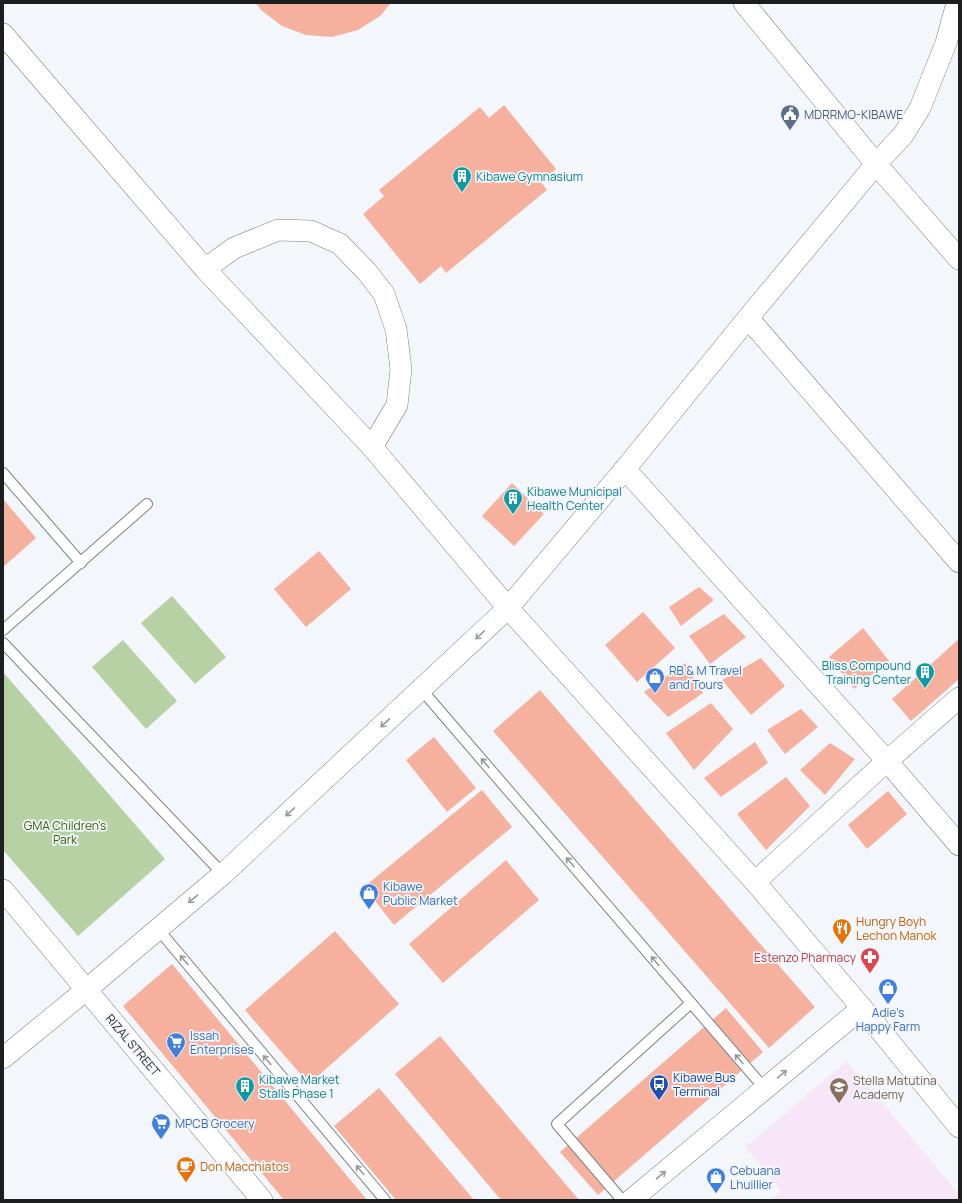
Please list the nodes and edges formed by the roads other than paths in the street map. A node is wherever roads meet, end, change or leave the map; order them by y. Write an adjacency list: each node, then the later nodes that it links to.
1 (744, 3): 4 (street)
2 (958, 3): 4 (street)
3 (3, 34): 6 (street)
4 (876, 164): 5 (street); 7 (street)
5 (959, 259)
6 (205, 269): 8 (street); 8 (street)
7 (748, 318): 9 (street); 12 (street)
8 (372, 447): 14 (street)
9 (625, 469): 14 (street); 19 (street)
10 (3, 473): 13 (lane)
11 (147, 504): 13 (lane)
12 (959, 562)
13 (81, 563): 15 (lane)
14 (508, 608): 17 (street, one-way to 17); 22 (street)
15 (3, 630)
16 (3, 643): 21 (lane)
17 (421, 689): 21 (street, one-way to 21); 26 (lane, one-way to 17)
18 (959, 698): 19 (street)
19 (887, 761): 20 (street); 22 (street)
20 (959, 845)
21 (223, 874): 24 (street, one-way to 24)
22 (755, 882): 27 (street)
23 (3, 890): 25 (street, RIZAL STREET)
24 (158, 929): 25 (street); 32 (lane, one-way to 24)
25 (86, 990): 28 (street); 31 (street, RIZAL STREET)
26 (691, 1003): 29 (lane, one-way to 26); 33 (lane)
27 (862, 1008): 29 (street, one-way to 27); 30 (street)
28 (3, 1058)
29 (765, 1089): 34 (street, one-way to 29)
30 (956, 1116)
31 (262, 1200)
32 (385, 1200)
33 (622, 1200)
34 (631, 1200)

